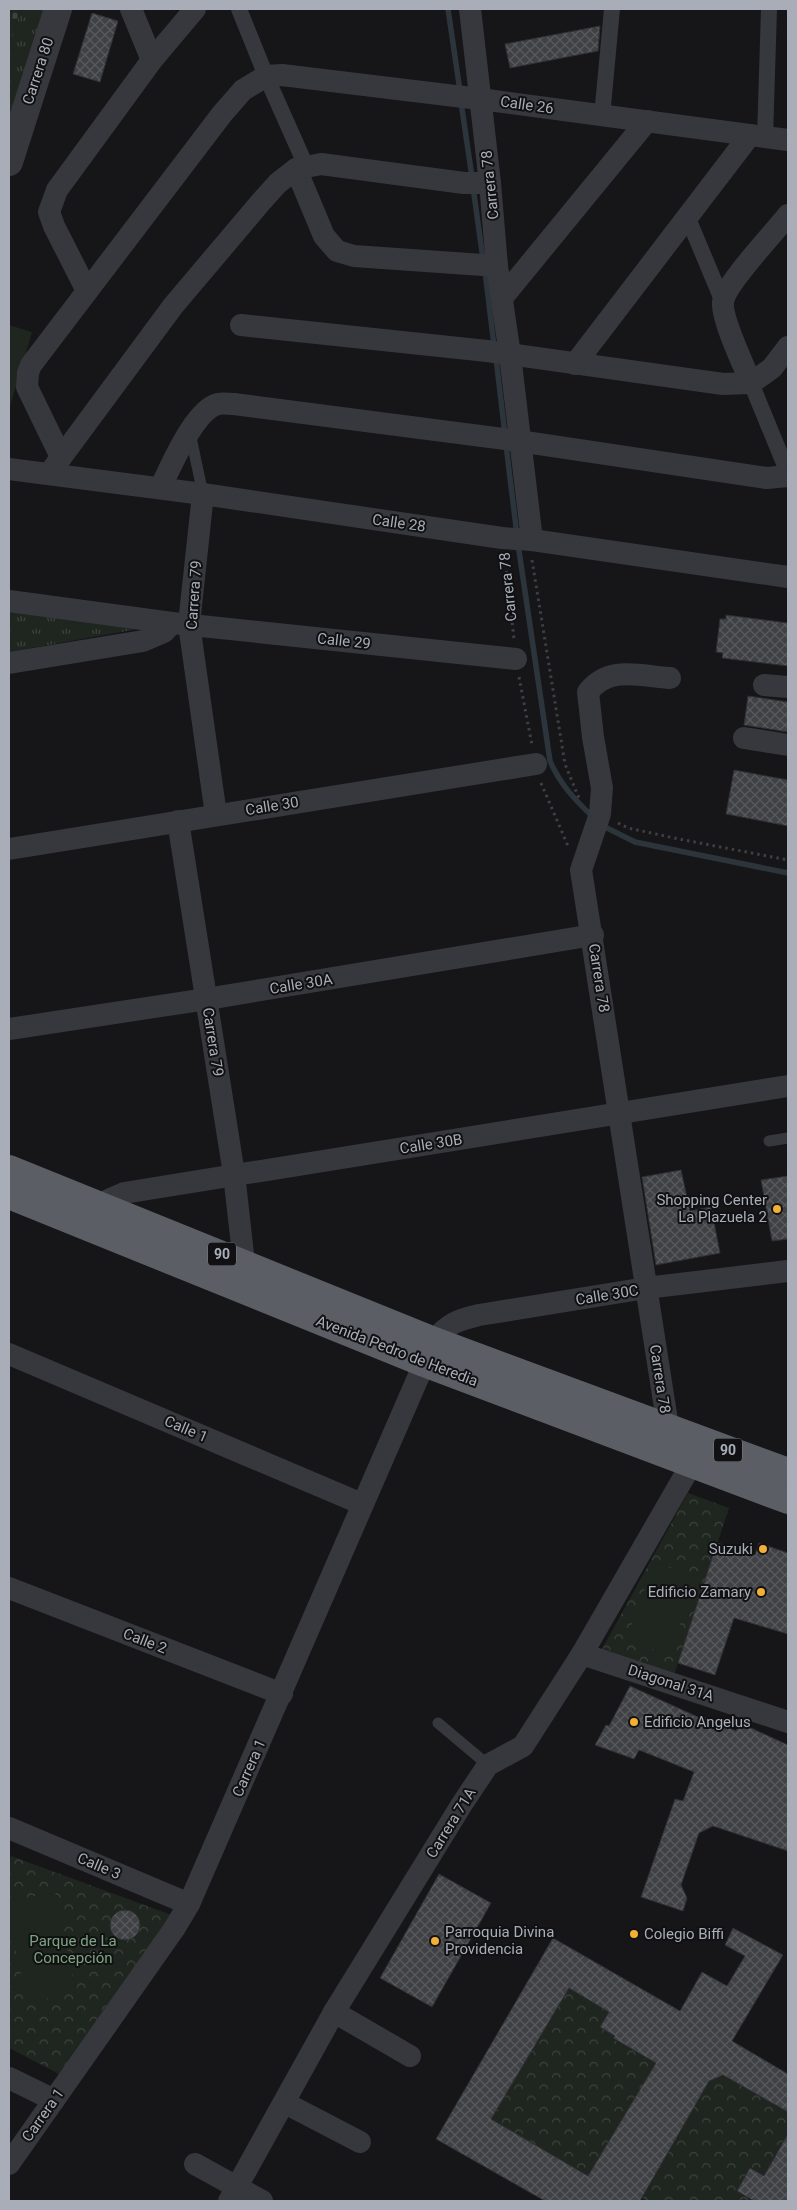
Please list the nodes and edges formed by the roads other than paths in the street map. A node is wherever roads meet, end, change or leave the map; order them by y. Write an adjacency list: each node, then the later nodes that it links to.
1 (58, 9): 15 (street, Carrera 80)
2 (131, 9): 8 (street)
3 (195, 9): 8 (street)
4 (239, 9): 9 (street)
5 (470, 9): 10 (street, Carrera 78)
6 (612, 9): 11 (street)
7 (769, 9): 13 (street)
8 (152, 60): 21 (street)
9 (266, 76): 10 (street, Calle 26); 16 (street); 21 (street)
10 (466, 98): 11 (street, Calle 26); 17 (street, Carrera 78)
11 (602, 116): 12 (street, Calle 26)
12 (647, 122): 13 (street, Calle 26); 22 (street)
13 (758, 136): 14 (street, Calle 26); 19 (street)
14 (788, 140)
15 (9, 162)
16 (301, 168): 17 (street); 20 (street); 31 (street)
17 (478, 183): 20 (street, Carrera 78)
18 (788, 215): 23 (street)
19 (687, 216): 23 (street); 27 (street)
20 (487, 265): 22 (street, Carrera 78)
21 (87, 291): 31 (street)
22 (502, 298): 26 (street, Carrera 78)
23 (723, 302): 28 (street)
24 (241, 325): 26 (street)
25 (788, 347): 28 (street)
26 (500, 353): 27 (street); 30 (street, Carrera 78)
27 (574, 364): 28 (street)
28 (751, 383): 33 (street)
29 (190, 431): 30 (street); 34 (street); 35 (lane)
30 (509, 440): 33 (street); 36 (street, Carrera 78)
31 (55, 465): 32 (street, Calle 28); 34 (street, Calle 28)
32 (9, 469)
33 (788, 475)
34 (160, 488): 35 (street, Calle 28)
35 (203, 494): 36 (street, Calle 28); 39 (street, Carrera 79)
36 (530, 540): 37 (street, Calle 28)
37 (788, 577)
38 (9, 601): 39 (street, Calle 29)
39 (180, 624): 40 (street, Calle 29); 41 (street); 48 (street, Carrera 79)
40 (516, 659)
41 (9, 662)
42 (670, 678): 51 (street, Carrera 78)
43 (764, 685): 44 (street)
44 (788, 687)
45 (744, 738): 46 (street)
46 (788, 745)
47 (536, 764): 48 (street, Calle 30)
48 (216, 815): 49 (street, Calle 30)
49 (178, 821): 50 (street, Calle 30); 52 (street, Carrera 79)
50 (9, 849)
51 (593, 935): 52 (street, Calle 30A); 55 (street, Carrera 78)
52 (207, 999): 53 (street, Calle 30A); 59 (street, Carrera 79)
53 (9, 1029)
54 (788, 1086): 55 (street, Calle 30B)
55 (620, 1114): 59 (street, Calle 30B); 64 (street, Carrera 78)
56 (788, 1138): 57 (lane)
57 (769, 1141)
58 (9, 1169): 61 (highway, Avenida Pedro de Heredia / 90)
59 (234, 1174): 61 (street, Calle 30B); 62 (street, Carrera 79)
60 (9, 1195): 61 (highway, Avenida Pedro de Heredia / 90)
61 (97, 1219): 62 (highway, Avenida Pedro de Heredia / 90); 65 (highway, Avenida Pedro de Heredia / 90)
62 (244, 1263): 65 (highway, Avenida Pedro de Heredia / 90)
63 (788, 1271): 64 (street, Calle 30C)
64 (646, 1288): 65 (street, Calle 30C); 67 (street, Carrera 78)
65 (429, 1352): 67 (highway, Avenida Pedro de Heredia / 90); 68 (highway, Avenida Pedro de Heredia / 90); 71 (street, Carrera 1)
66 (9, 1354): 71 (street, Calle 1)
67 (668, 1427): 69 (highway, Avenida Pedro de Heredia / 90)
68 (692, 1463): 70 (highway, Avenida Pedro de Heredia / 90); 73 (street, Carrera 71A)
69 (788, 1472)
70 (788, 1500)
71 (362, 1504): 74 (street, Carrera 1)
72 (9, 1588): 74 (street, Calle 2)
73 (582, 1654): 75 (street, Diagonal 31A); 77 (street, Carrera 71A)
74 (282, 1694): 79 (street, Carrera 1)
75 (788, 1722)
76 (438, 1723): 77 (lane)
77 (488, 1765): 80 (street, Carrera 71A)
78 (9, 1828): 79 (street, Calle 3)
79 (189, 1904): 83 (street, Carrera 1)
80 (334, 2012): 81 (street); 84 (street, Carrera 71A)
81 (410, 2056)
82 (9, 2078): 83 (street)
83 (54, 2100): 86 (street, Carrera 1)
84 (285, 2102): 85 (street); 88 (street, Carrera 71A)
85 (360, 2142)
86 (9, 2164)
87 (196, 2164): 88 (street)
88 (233, 2194): 89 (street)
89 (262, 2201)

